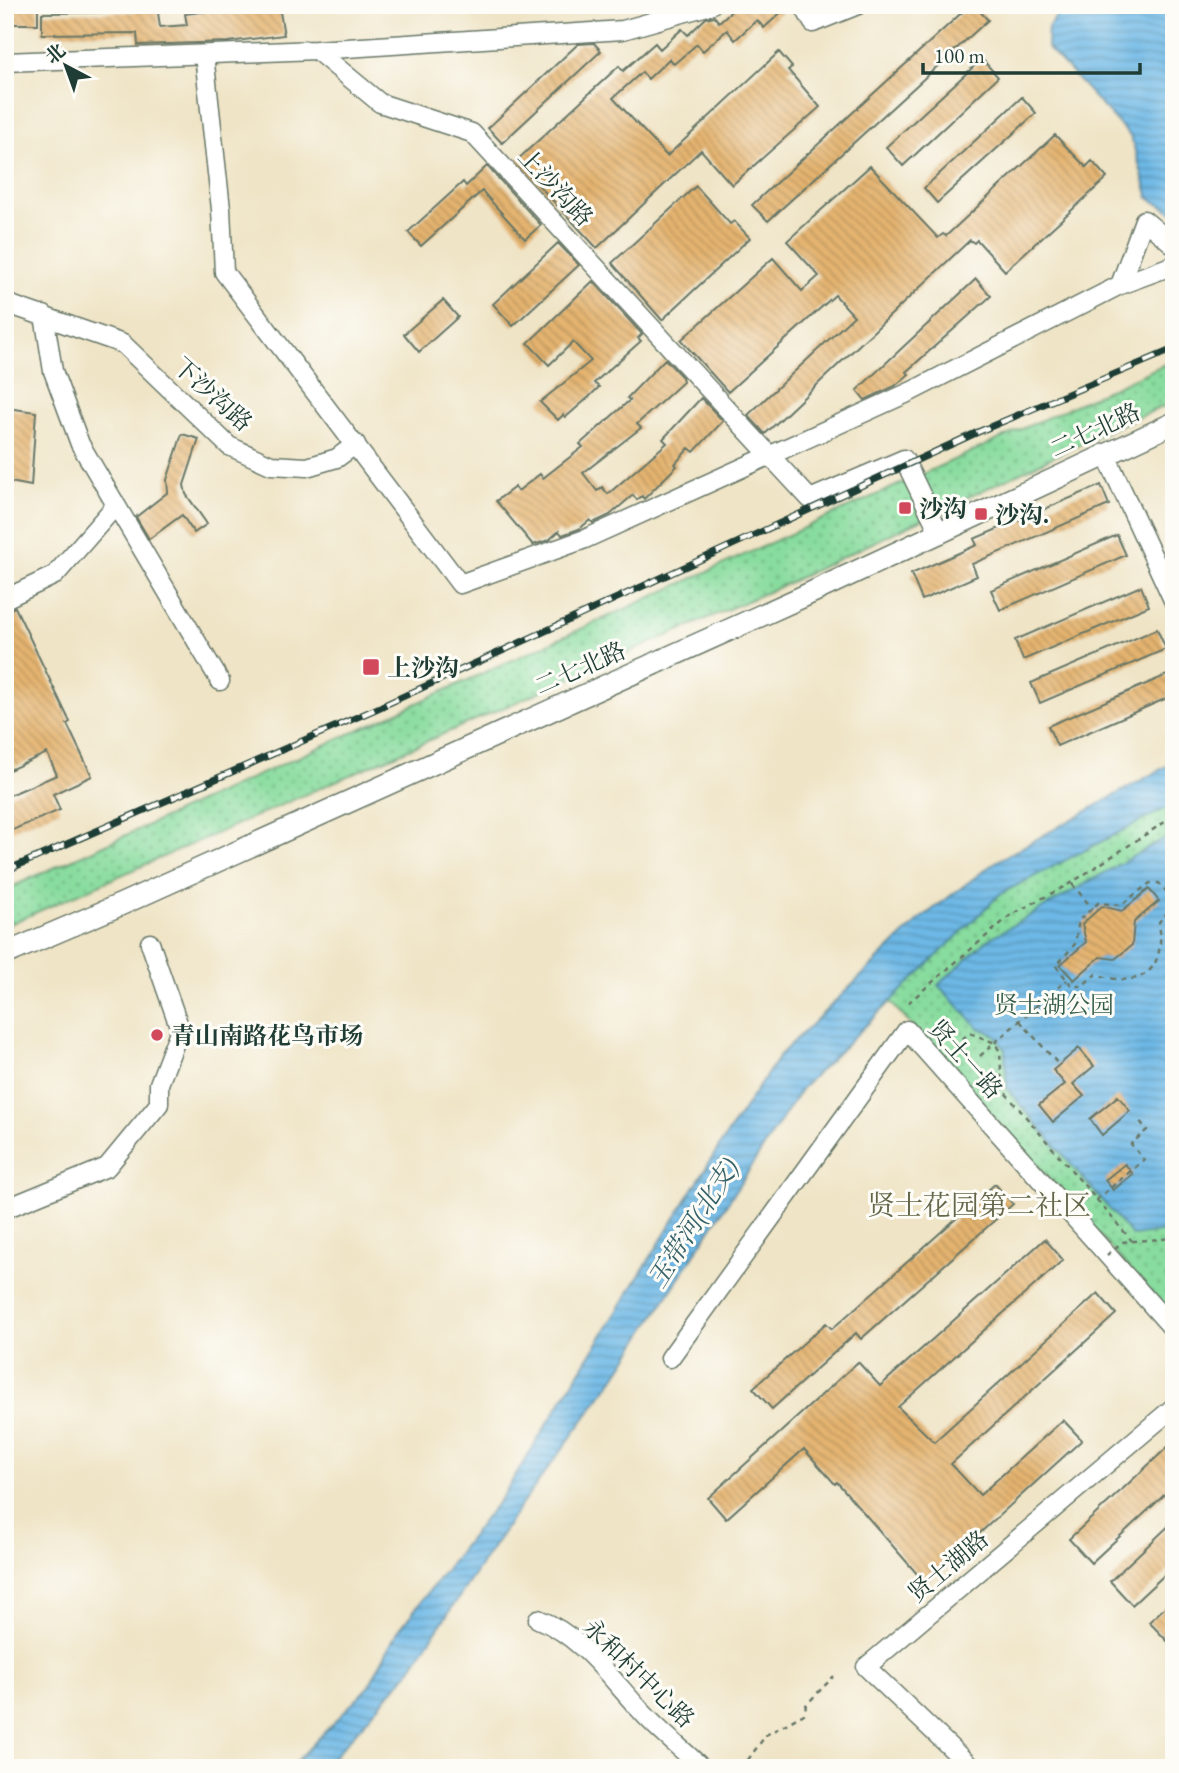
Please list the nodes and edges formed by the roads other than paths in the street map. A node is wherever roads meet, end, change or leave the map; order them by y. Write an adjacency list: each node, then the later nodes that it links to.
1 (711, 5): 4 (street)
2 (803, 5): 3 (street)
3 (858, 5)
4 (316, 50): 5 (street); 15 (street, 上沙沟路)
5 (204, 55): 6 (street); 13 (street)
6 (5, 62)
7 (1174, 245): 9 (street)
8 (1174, 265): 9 (street)
9 (1120, 285): 15 (street)
10 (5, 303): 11 (street, 下沙沟路)
11 (44, 315): 13 (street, 下沙沟路); 16 (street)
12 (1174, 424): 14 (main road, 二七北路)
13 (356, 444): 15 (street)
14 (1105, 453): 17 (main road, 二七北路); 19 (street)
15 (768, 454): 17 (street, 上沙沟路)
16 (116, 505): 18 (street); 20 (street)
17 (940, 534): 22 (main road, 二七北路)
18 (5, 598)
19 (1174, 602)
20 (219, 681)
21 (149, 943): 23 (street)
22 (5, 954)
23 (5, 1209)
24 (1174, 1330): 25 (street, 贤士一路)
25 (670, 1358)
26 (1174, 1407): 29 (street, 贤士湖路)
27 (538, 1619): 28 (street, 永和村中心路)
28 (702, 1768)
29 (972, 1768)

